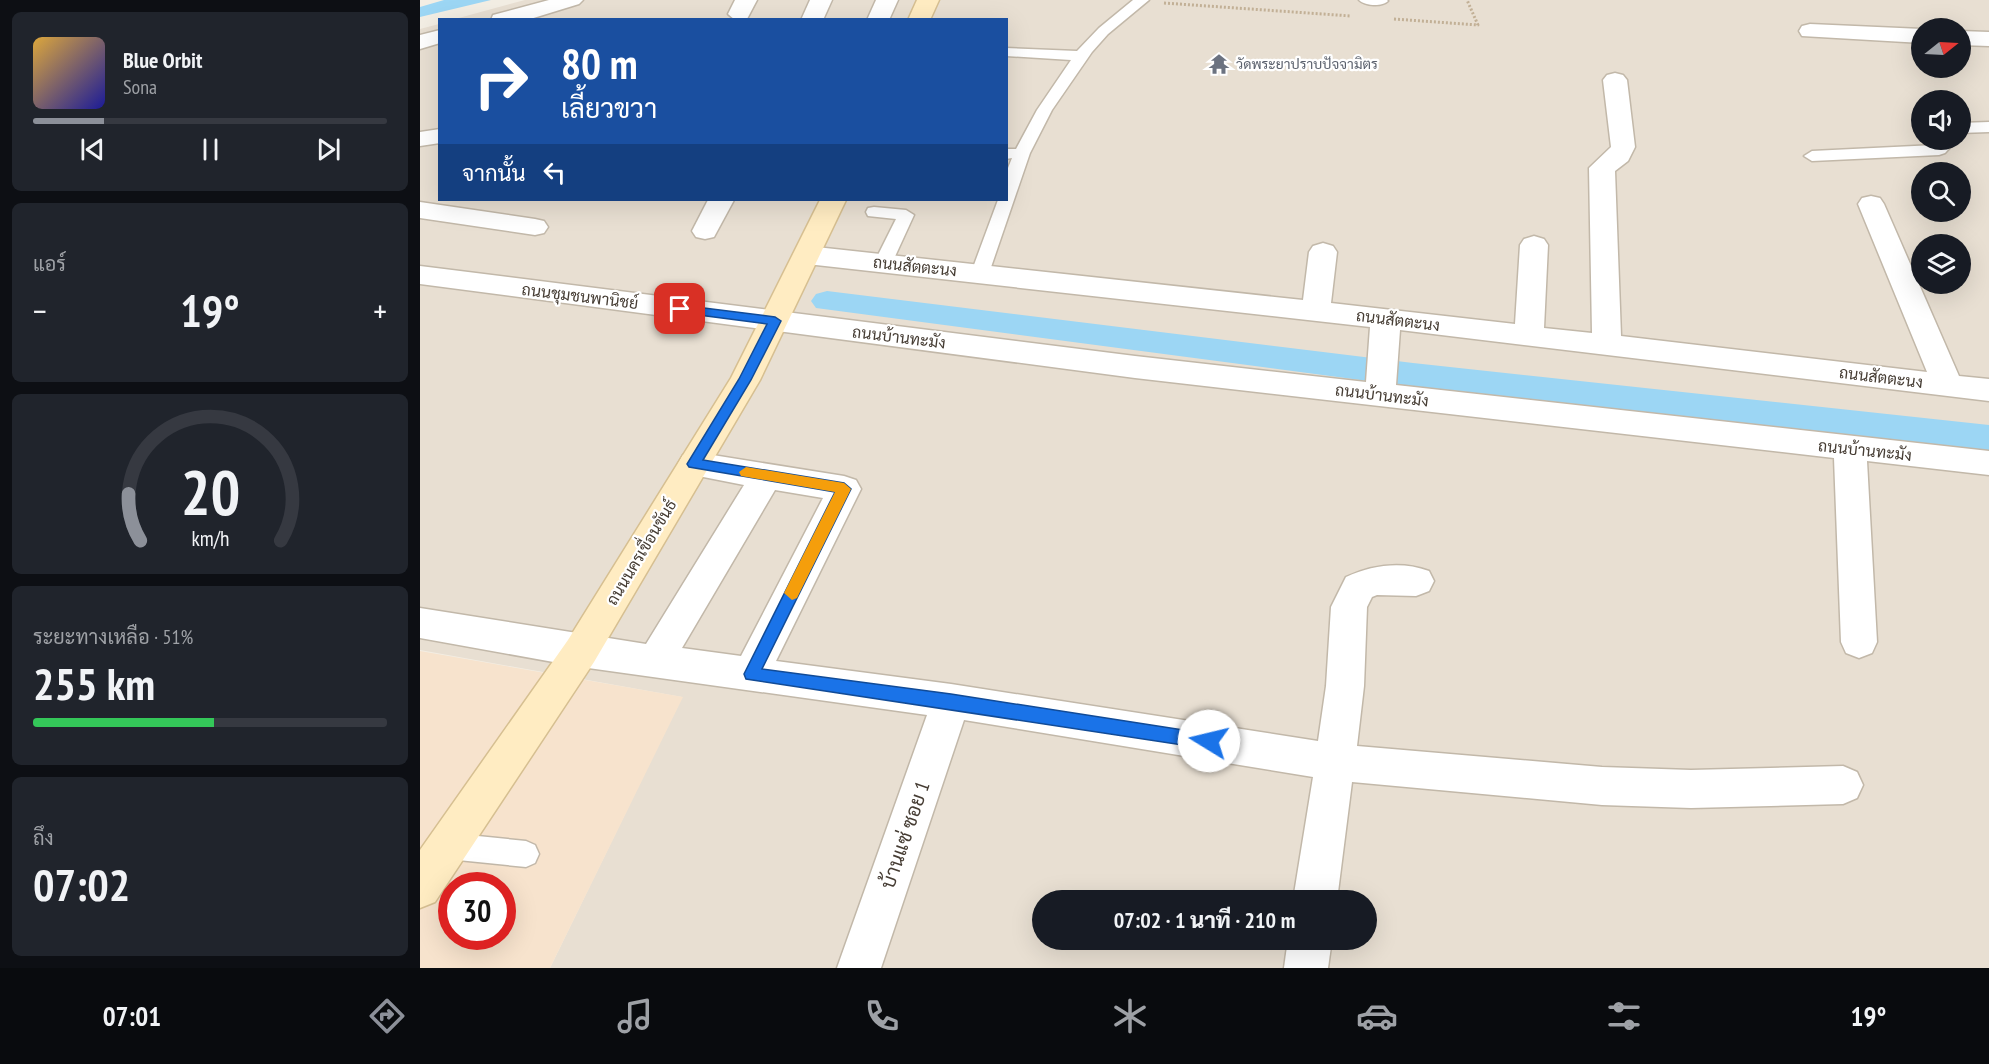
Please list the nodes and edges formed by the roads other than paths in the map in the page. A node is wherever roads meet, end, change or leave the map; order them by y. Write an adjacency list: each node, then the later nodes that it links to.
1 (572, 0): 8 (street)
2 (821, 0): 9 (street)
3 (887, 0): 10 (street)
4 (928, 0): 11 (main road)
5 (1366, 0): 7 (lane)
6 (1141, 1): 19 (lane)
7 (1382, 1)
8 (508, 18)
9 (813, 18)
10 (879, 18)
11 (920, 18)
12 (1810, 31): 13 (street)
13 (1911, 36)
14 (438, 37): 17 (street)
15 (1971, 38): 16 (street)
16 (1989, 39)
17 (420, 42)
18 (1008, 52): 19 (lane)
19 (1082, 56): 26 (lane)
20 (1615, 80): 47 (street)
21 (1989, 127): 22 (lane)
22 (1971, 128)
23 (438, 136): 24 (street)
24 (420, 139)
25 (1939, 150): 27 (lane)
26 (1014, 153): 28 (lane)
27 (1812, 156)
28 (1008, 187)
29 (720, 201): 36 (street)
30 (833, 201): 39 (main road, ถนนนครเขื่อนขันธ์)
31 (1005, 201): 41 (lane)
32 (1871, 204): 48 (street)
33 (420, 210): 35 (street)
34 (874, 212): 40 (lane)
35 (535, 227)
36 (705, 231)
37 (1534, 245): 46 (street)
38 (1323, 252): 43 (street)
39 (807, 255): 40 (street, ถนนสัตตะนง); 45 (main road, ถนนนครเขื่อนขันธ์)
40 (883, 263): 41 (street, ถนนสัตตะนง)
41 (980, 273): 43 (street, ถนนสัตตะนง)
42 (420, 275): 45 (street, ถนนชุมชนพานิชย์)
43 (1316, 310): 44 (street, ถนนสัตตะนง)
44 (1385, 318): 46 (street, ถนนสัตตะนง); 49 (street)
45 (775, 321): 49 (street, ถนนบ้านทะมัง); 53 (main road, ถนนนครเขื่อนขันธ์)
46 (1529, 335): 47 (street, ถนนสัตตะนง)
47 (1607, 344): 48 (street, ถนนสัตตะนง)
48 (1948, 385): 50 (street, ถนนสัตตะนง)
49 (1380, 389): 51 (street, ถนนบ้านทะมัง)
50 (1989, 390)
51 (1850, 448): 52 (street, ถนนบ้านทะมัง); 57 (street)
52 (1989, 463)
53 (694, 464): 54 (street); 58 (main road, ถนนนครเขื่อนขันธ์)
54 (766, 476): 59 (street); 60 (street)
55 (1416, 581): 62 (street)
56 (420, 623): 58 (street)
57 (1859, 642)
58 (581, 651): 59 (street); 64 (main road, ถนนนครเขื่อนขันธ์)
59 (655, 662): 60 (street)
60 (752, 674): 61 (street)
61 (951, 701): 62 (street); 69 (street, บ้านแซ่ ซอย 1)
62 (1335, 762): 63 (street); 67 (street)
63 (1844, 785)
64 (448, 846): 65 (lane); 66 (main road, ถนนนครเขื่อนขันธ์)
65 (526, 854)
66 (420, 887)
67 (1316, 890)
68 (1308, 950): 70 (street)
69 (859, 968)
70 (1306, 968)

